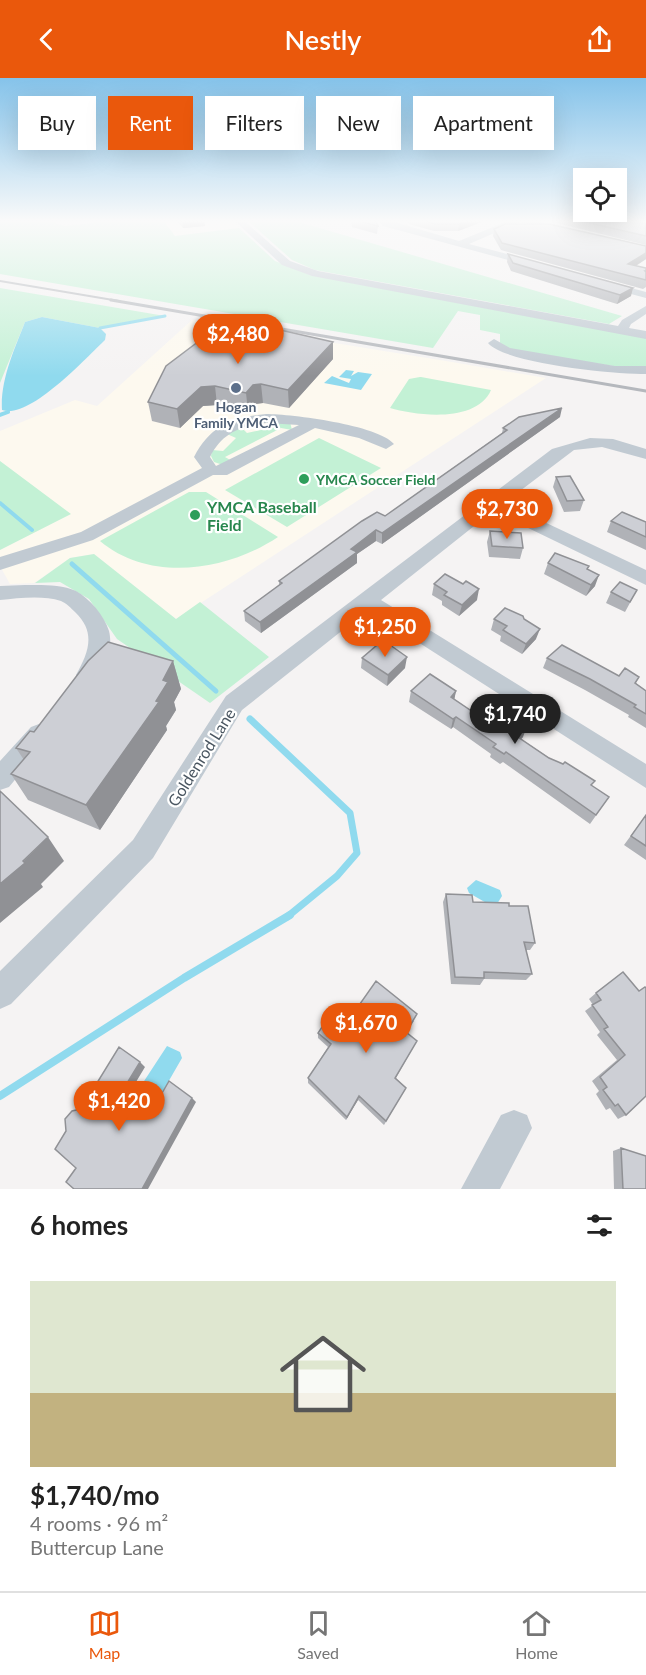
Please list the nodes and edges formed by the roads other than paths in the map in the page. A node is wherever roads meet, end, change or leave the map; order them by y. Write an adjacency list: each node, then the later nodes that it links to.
1 (310, 272): 5 (street)
2 (591, 280): 3 (street)
3 (646, 295)
4 (646, 309): 5 (street)
5 (622, 331): 6 (street)
6 (646, 335)
7 (494, 343): 8 (street)
8 (646, 370)
9 (313, 423): 10 (street); 12 (street); 12 (street)
10 (386, 444)
11 (646, 454): 13 (street, Goldenrod Lane)
12 (211, 470): 14 (street)
13 (494, 504): 15 (street); 17 (street, Goldenrod Lane)
14 (0, 564)
15 (646, 578)
16 (0, 593): 18 (street)
17 (368, 600): 20 (street); 22 (street, Goldenrod Lane)
18 (73, 693)
19 (51, 719): 21 (street)
20 (646, 777)
21 (0, 779)
22 (0, 993)
23 (514, 1128): 24 (street)
24 (480, 1189)

